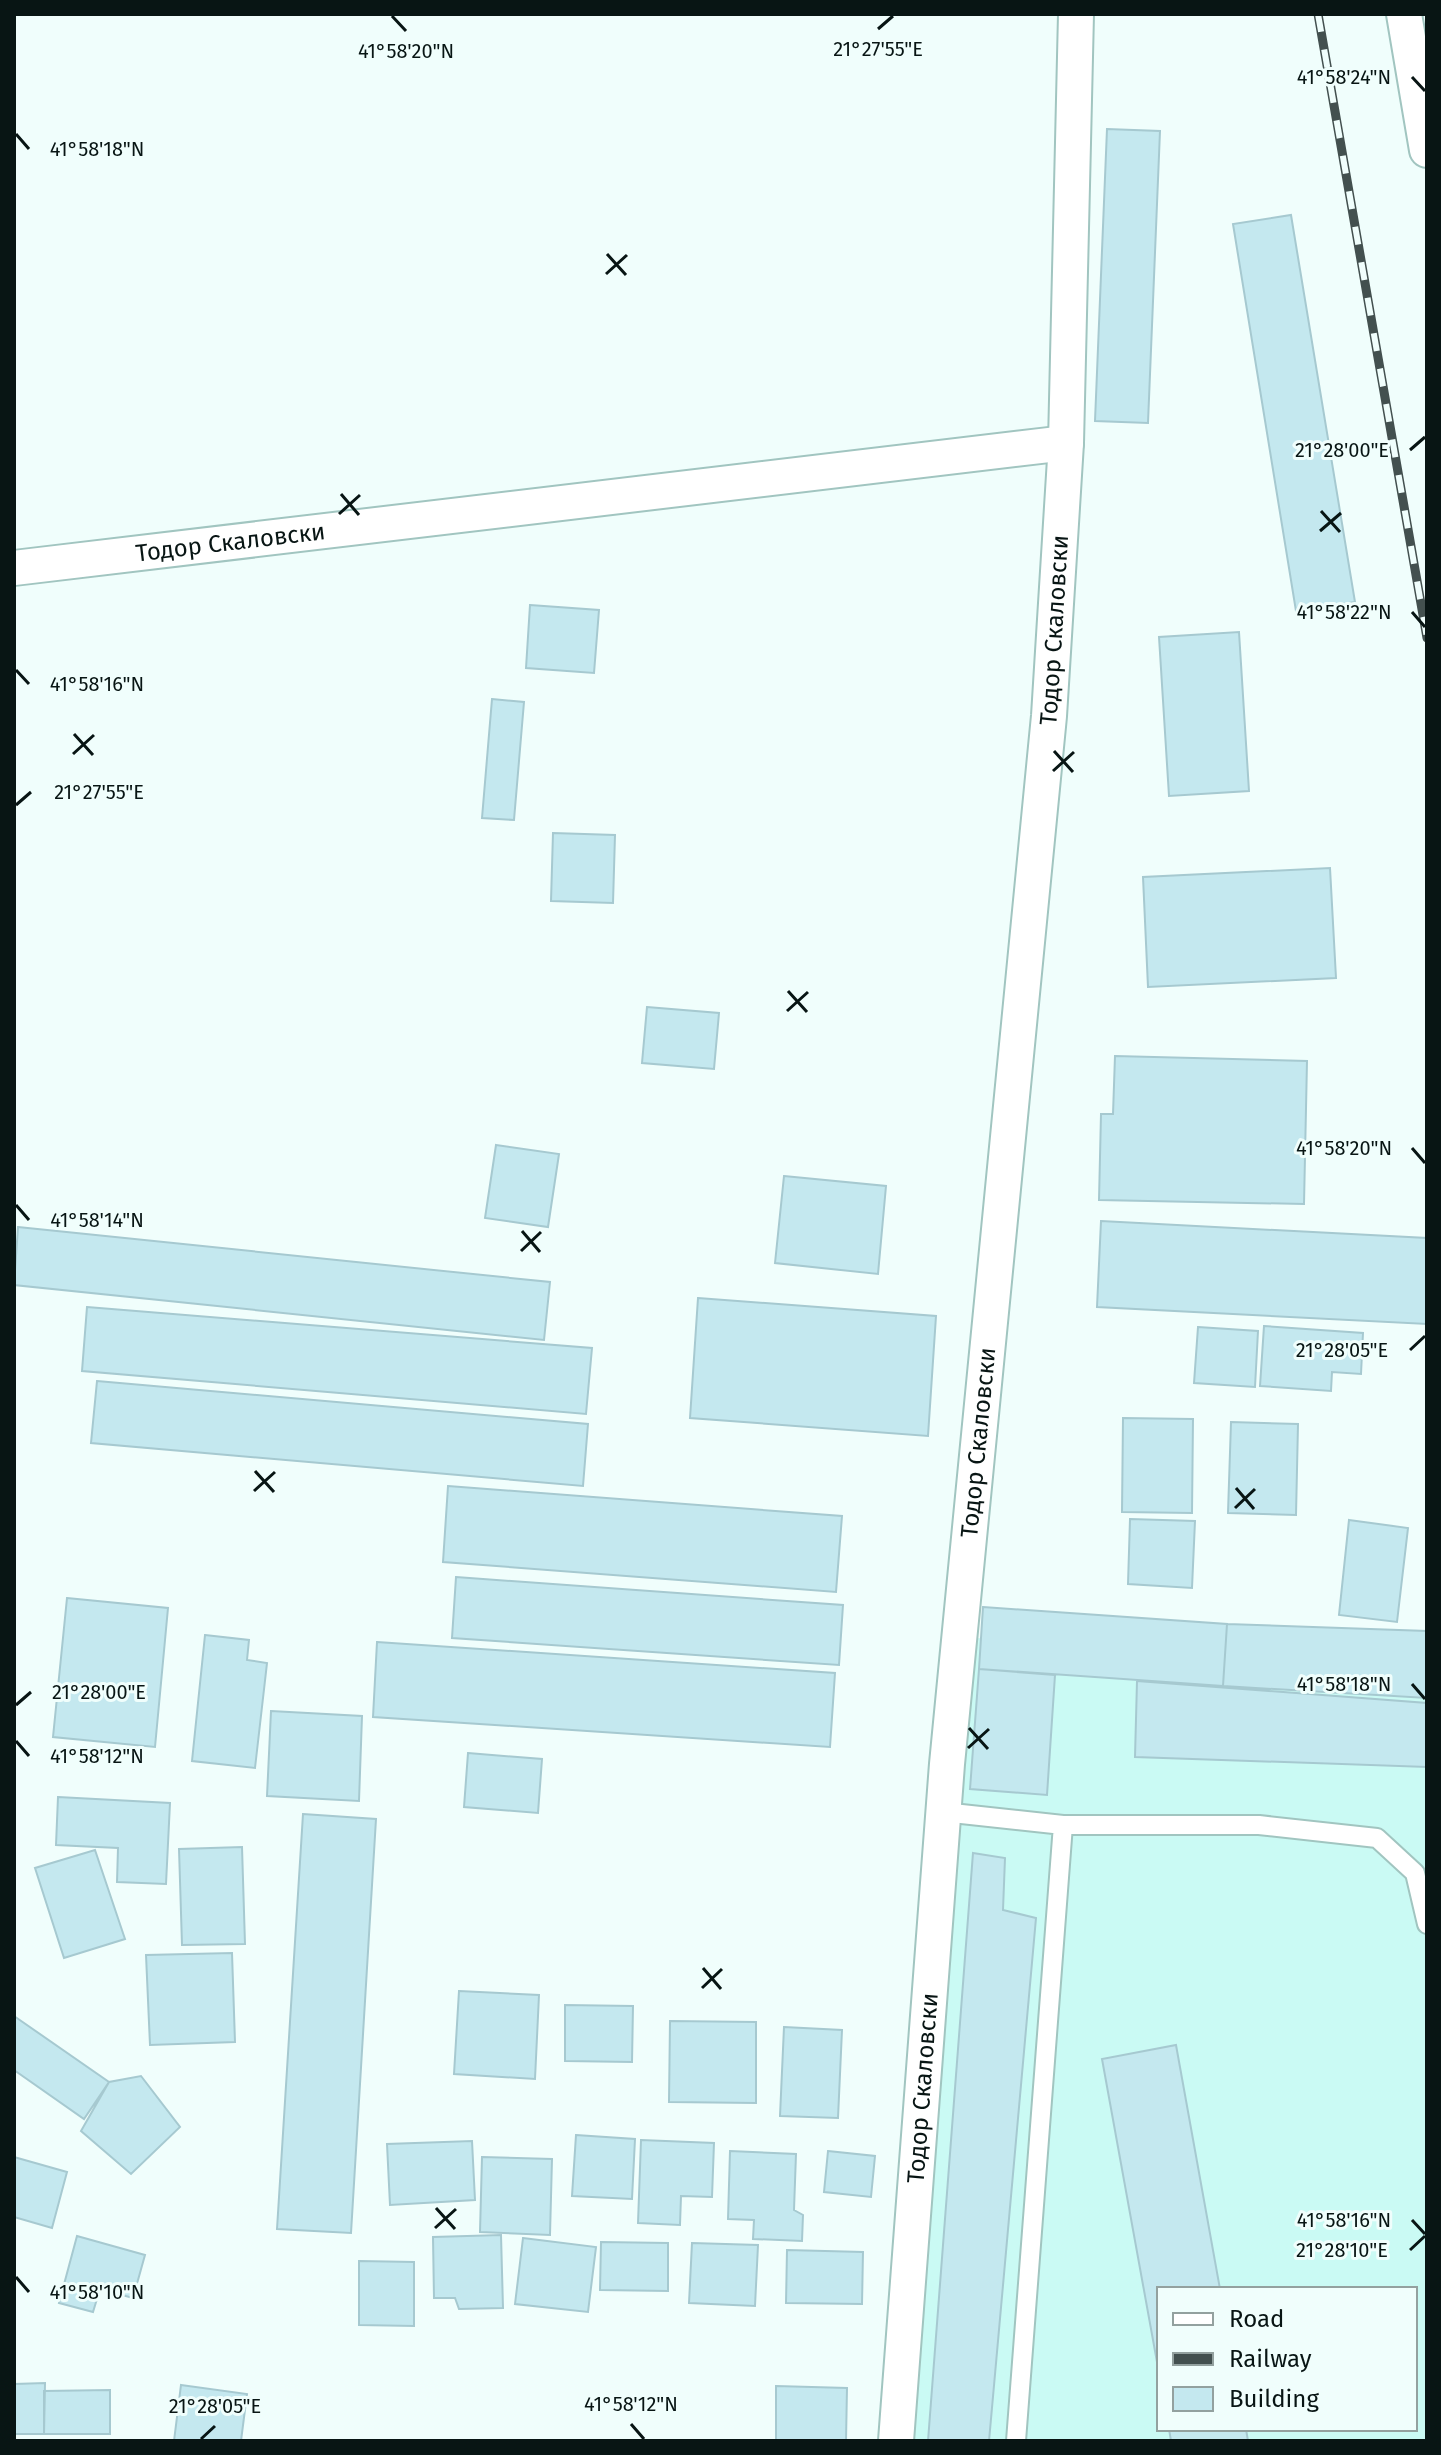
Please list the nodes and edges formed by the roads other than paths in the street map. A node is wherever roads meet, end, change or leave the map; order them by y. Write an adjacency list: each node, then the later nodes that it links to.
1 (1076, 14): 5 (street, Тодор Скаловски)
2 (1404, 14): 3 (street)
3 (1420, 74): 4 (street)
4 (1427, 150)
5 (1066, 443): 6 (street, Тодор Скаловски); 7 (street, Тодор Скаловски)
6 (14, 568)
7 (943, 1812): 8 (lane); 10 (street, Тодор Скаловски)
8 (1063, 1825): 9 (lane); 11 (lane)
9 (1427, 1924)
10 (896, 2441)
11 (1016, 2441)

